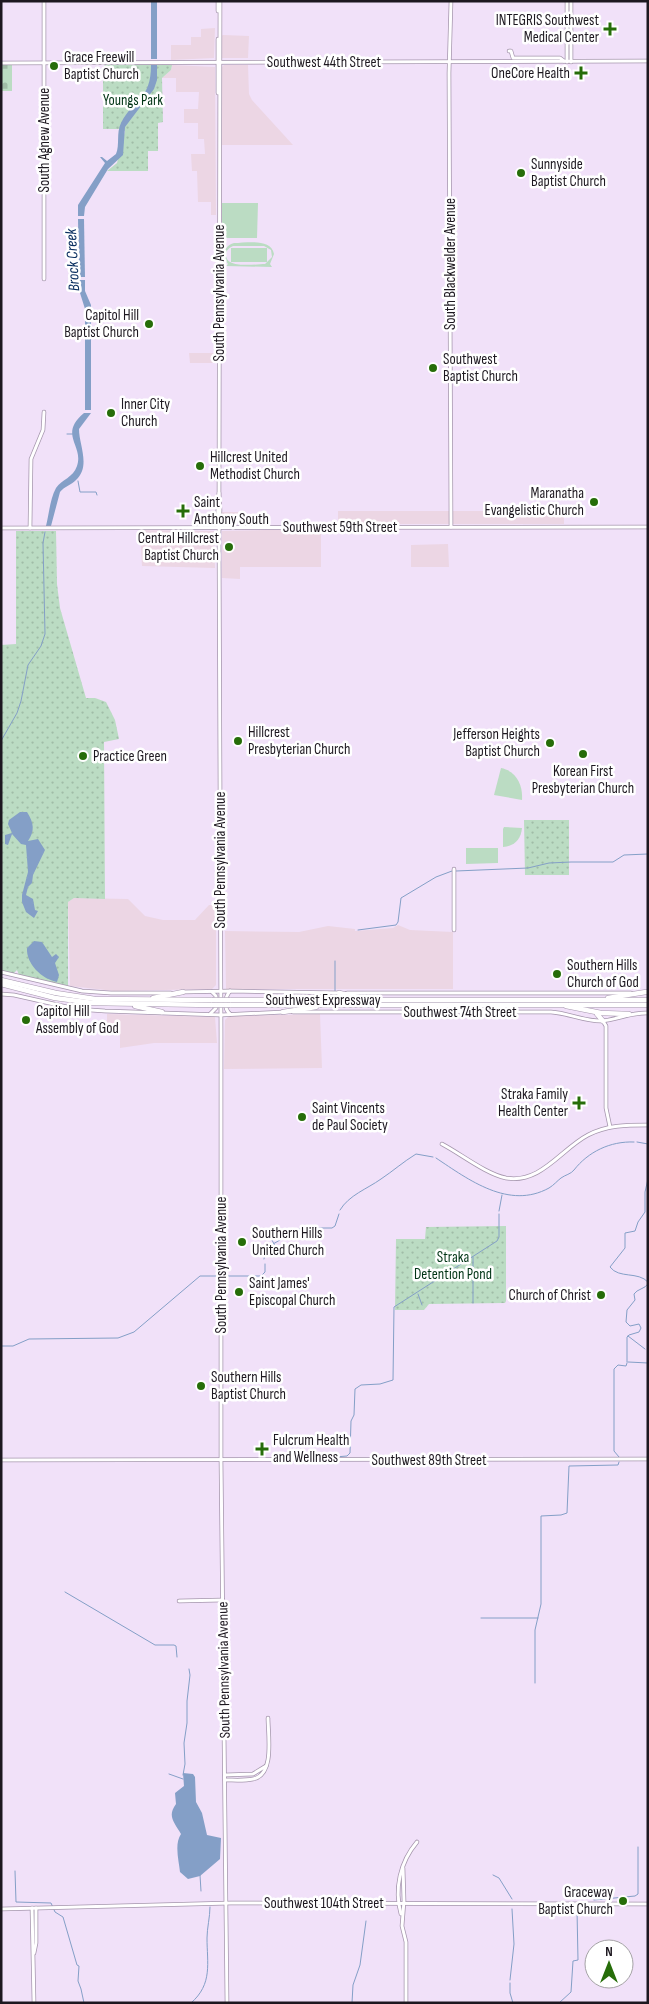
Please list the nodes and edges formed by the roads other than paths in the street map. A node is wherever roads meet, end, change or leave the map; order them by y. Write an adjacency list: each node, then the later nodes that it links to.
1 (44, 1): 11 (main road, South Agnew Avenue)
2 (219, 1): 7 (main road, South Pennsylvania Avenue)
3 (451, 1): 8 (main road, South Blackwelder Avenue)
4 (569, 1): 9 (main road)
5 (510, 51): 9 (main road)
6 (648, 61): 9 (main road, Southwest 44th Street)
7 (219, 62): 8 (main road, Southwest 44th Street); 11 (main road, Southwest 44th Street); 18 (main road, South Pennsylvania Avenue)
8 (450, 62): 9 (main road, Southwest 44th Street); 14 (main road, South Blackwelder Avenue)
9 (567, 62)
10 (1, 63): 11 (main road, Southwest 44th Street)
11 (44, 63): 12 (main road, South Agnew Avenue)
12 (44, 279)
13 (44, 412): 17 (main road)
14 (450, 527): 15 (main road, Southwest 59th Street); 18 (main road, Southwest 59th Street)
15 (648, 527)
16 (1, 528): 17 (main road, Southwest 59th Street)
17 (30, 528): 18 (main road, Southwest 59th Street)
18 (219, 528): 25 (main road, South Pennsylvania Avenue)
19 (454, 871): 20 (main road)
20 (454, 930)
21 (1, 972): 27 (main road, Southwest 74th Street)
22 (1, 980): 31 (highway, Southwest Expressway)
23 (1, 984): 38 (highway, Southwest Expressway)
24 (210, 991): 25 (main road, Southwest 74th Street); 27 (main road, Southwest 74th Street); 45 (main road)
25 (221, 991): 26 (main road, Southwest 74th Street); 48 (main road, South Pennsylvania Avenue)
26 (231, 991): 30 (main road, Southwest 74th Street); 46 (main road)
27 (183, 992): 31 (highway)
28 (647, 992): 30 (main road, Southwest 74th Street); 33 (highway)
29 (1, 993): 41 (main road, Southwest 74th Street)
30 (339, 993): 32 (highway)
31 (142, 1000): 36 (highway, Southwest Expressway)
32 (374, 1000): 33 (highway, Southwest Expressway); 35 (highway, Southwest Expressway)
33 (595, 1000): 34 (highway, Southwest Expressway)
34 (648, 1000)
35 (230, 1002): 36 (highway, Southwest Expressway, bridge); 39 (highway, Southwest Expressway)
36 (212, 1003): 38 (highway, Southwest Expressway)
37 (558, 1004): 39 (highway, Southwest Expressway); 40 (highway, Southwest Expressway); 43 (highway)
38 (132, 1005): 41 (highway)
39 (324, 1005): 42 (highway)
40 (648, 1005)
41 (162, 1012): 45 (main road, Southwest 74th Street)
42 (283, 1012): 46 (main road, Southwest 74th Street); 49 (main road, Southwest 74th Street)
43 (594, 1012): 47 (highway); 49 (highway)
44 (648, 1013): 47 (main road, Southwest 74th Street)
45 (210, 1014): 48 (main road, Southwest 74th Street)
46 (230, 1014): 48 (main road, Southwest 74th Street)
47 (629, 1014): 50 (main road, Southwest 74th Street)
48 (221, 1015): 56 (main road, South Pennsylvania Avenue)
49 (603, 1020): 50 (main road, Southwest 74th Street); 51 (main road)
50 (611, 1020): 51 (main road)
51 (606, 1026): 53 (main road)
52 (648, 1125): 53 (main road)
53 (610, 1127): 54 (main road)
54 (442, 1144)
55 (1, 1460): 56 (main road, Southwest 89th Street)
56 (221, 1460): 57 (main road, Southwest 89th Street); 58 (main road, South Pennsylvania Avenue)
57 (648, 1460)
58 (223, 1600): 59 (main road); 62 (main road, South Pennsylvania Avenue)
59 (179, 1601)
60 (268, 1718): 61 (main road)
61 (266, 1766): 62 (main road); 63 (main road)
62 (225, 1775): 63 (main road, South Pennsylvania Avenue)
63 (225, 1780): 65 (main road, South Pennsylvania Avenue)
64 (417, 1842): 66 (main road)
65 (227, 1903): 66 (main road, Southwest 104th Street); 68 (main road, Southwest 104th Street); 71 (main road, South Pennsylvania Avenue)
66 (401, 1904): 67 (main road, Southwest 104th Street); 72 (main road)
67 (648, 1904)
68 (34, 1908): 69 (main road, Southwest 104th Street); 70 (main road)
69 (1, 1909)
70 (34, 2003)
71 (226, 2003)
72 (406, 2003)

